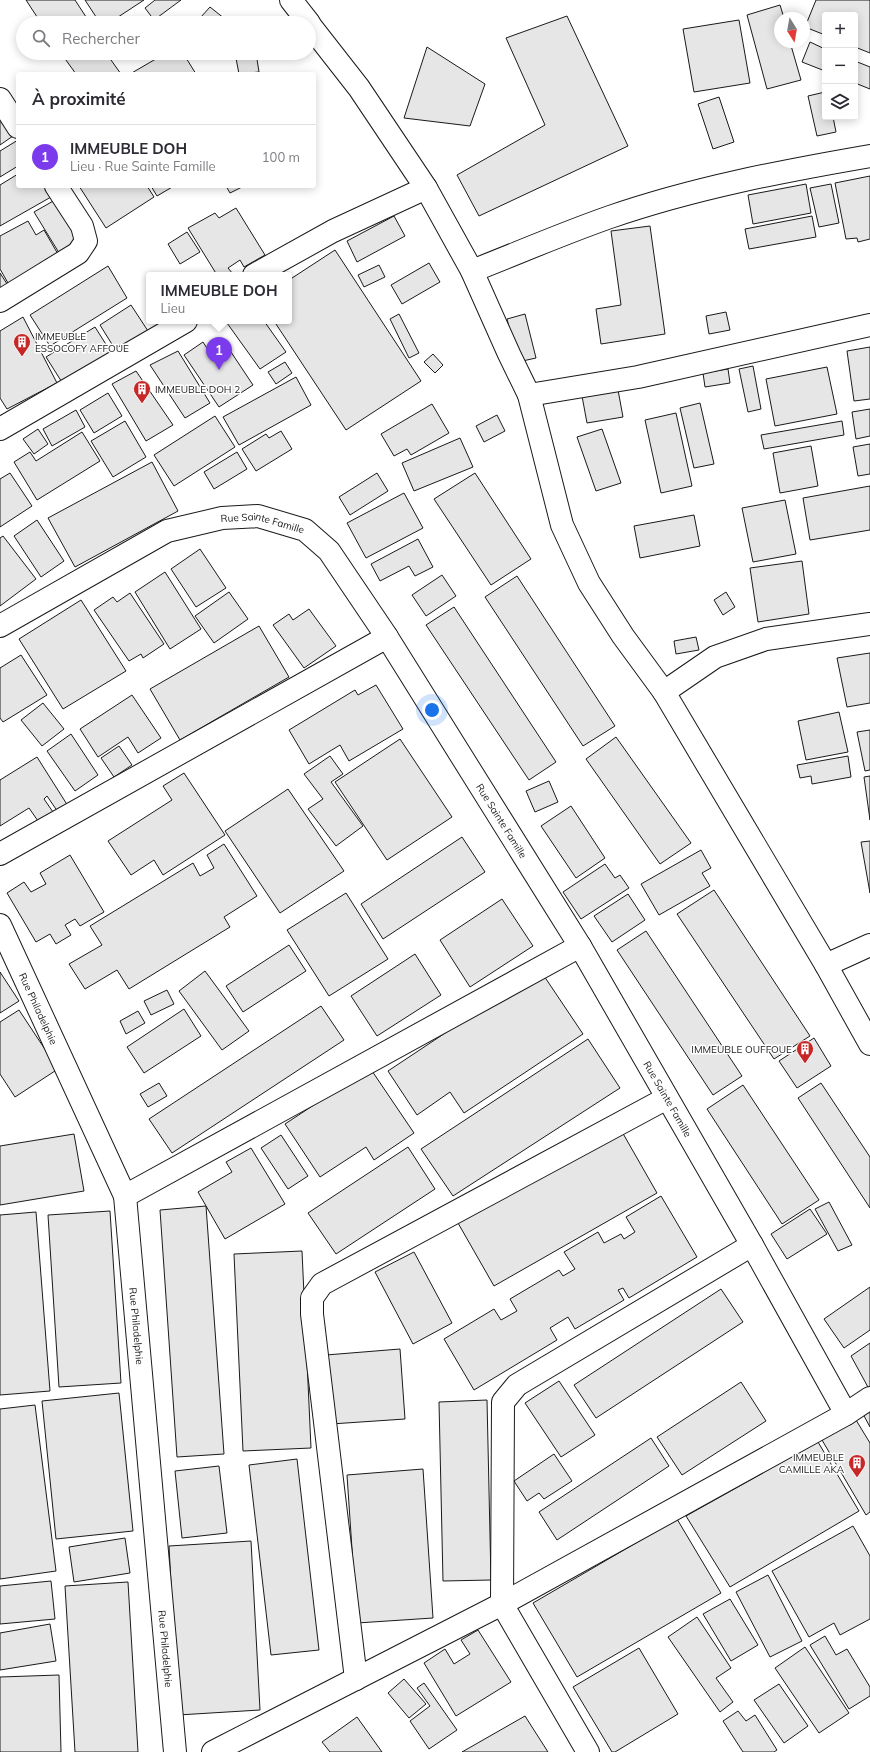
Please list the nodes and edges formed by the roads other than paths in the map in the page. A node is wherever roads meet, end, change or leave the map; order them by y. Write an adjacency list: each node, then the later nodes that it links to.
1 (291, 0): 2 (street)
2 (304, 16)
3 (316, 32): 8 (street)
4 (0, 99): 5 (street)
5 (16, 124)
6 (870, 156): 9 (street)
7 (57, 188): 11 (street)
8 (426, 188): 9 (street); 10 (street)
9 (472, 271): 14 (street)
10 (260, 272)
11 (0, 301)
12 (181, 324): 15 (street)
13 (870, 325): 14 (street)
14 (529, 395): 19 (street)
15 (0, 429)
16 (870, 624): 19 (street)
17 (0, 626): 18 (street, Rue Sainte Famille)
18 (387, 637): 20 (street); 23 (street, Rue Sainte Famille)
19 (664, 692): 24 (street)
20 (0, 854)
21 (0, 925): 27 (street, Rue Philadelphie)
22 (870, 945): 24 (street)
23 (580, 946): 26 (street, Rue Sainte Famille); 27 (street)
24 (826, 965): 25 (street)
25 (870, 1044)
26 (667, 1098): 28 (street, Rue Sainte Famille); 32 (street)
27 (125, 1196): 33 (street, Rue Philadelphie)
28 (752, 1245): 30 (street, Rue Sainte Famille); 31 (street)
29 (870, 1398): 30 (street)
30 (846, 1414): 31 (street)
31 (502, 1604): 32 (street); 35 (street)
32 (356, 1679): 34 (street)
33 (175, 1752)
34 (213, 1752)
35 (588, 1752)

